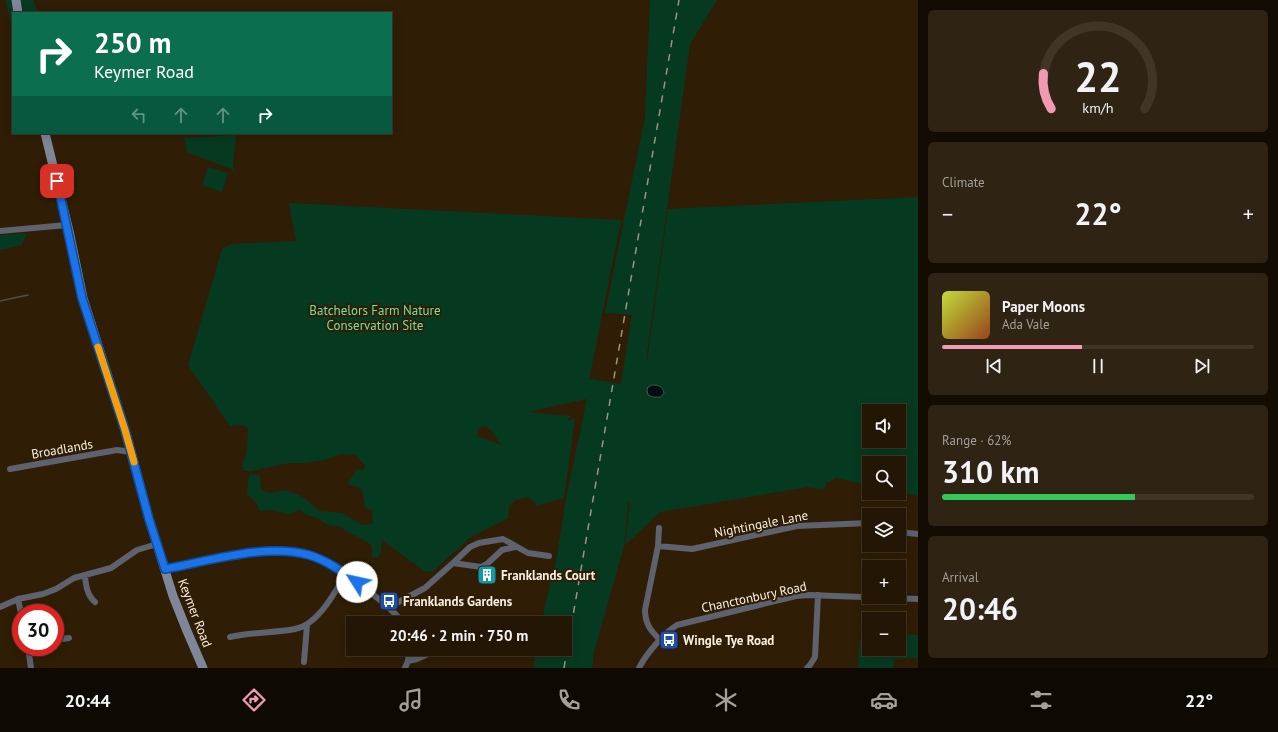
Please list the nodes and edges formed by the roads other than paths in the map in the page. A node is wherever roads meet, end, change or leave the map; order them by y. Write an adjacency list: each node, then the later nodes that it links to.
1 (16, 0): 2 (street)
2 (18, 12)
3 (45, 134): 4 (street, Keymer Road)
4 (67, 225): 5 (street); 6 (street, Keymer Road)
5 (0, 231)
6 (128, 441): 7 (street, Broadlands); 8 (street, Keymer Road)
7 (117, 450): 8 (street, Broadlands); 9 (street, Broadlands)
8 (131, 452): 15 (street, Keymer Road)
9 (10, 469)
10 (862, 523): 16 (street, Nightingale Lane)
11 (659, 528): 16 (street)
12 (906, 533): 13 (street)
13 (918, 534)
14 (490, 542): 17 (street); 18 (street); 20 (street)
15 (157, 544): 21 (street, Keymer Road); 23 (street)
16 (658, 546): 36 (street)
17 (515, 547): 18 (street); 19 (street)
18 (505, 550): 20 (street)
19 (549, 556)
20 (453, 563): 30 (street)
21 (165, 569): 22 (street); 43 (street, Keymer Road)
22 (346, 574): 30 (street); 32 (street)
23 (85, 576): 25 (street); 27 (street)
24 (818, 595): 26 (street, Chanctonbury Road); 36 (street, Chanctonbury Road); 46 (street)
25 (18, 599): 28 (street); 29 (street)
26 (918, 599)
27 (95, 602)
28 (19, 604)
29 (0, 607)
30 (389, 607): 31 (street)
31 (397, 616)
32 (307, 625): 33 (street); 41 (street)
33 (230, 637)
34 (69, 638): 35 (street)
35 (64, 639)
36 (660, 640): 45 (street, Chanctonbury Road)
37 (29, 656): 42 (street)
38 (408, 656): 40 (street)
39 (424, 656): 40 (street)
40 (408, 661): 44 (street)
41 (304, 662)
42 (31, 668)
43 (203, 668)
44 (405, 668)
45 (639, 668)
46 (807, 668)

